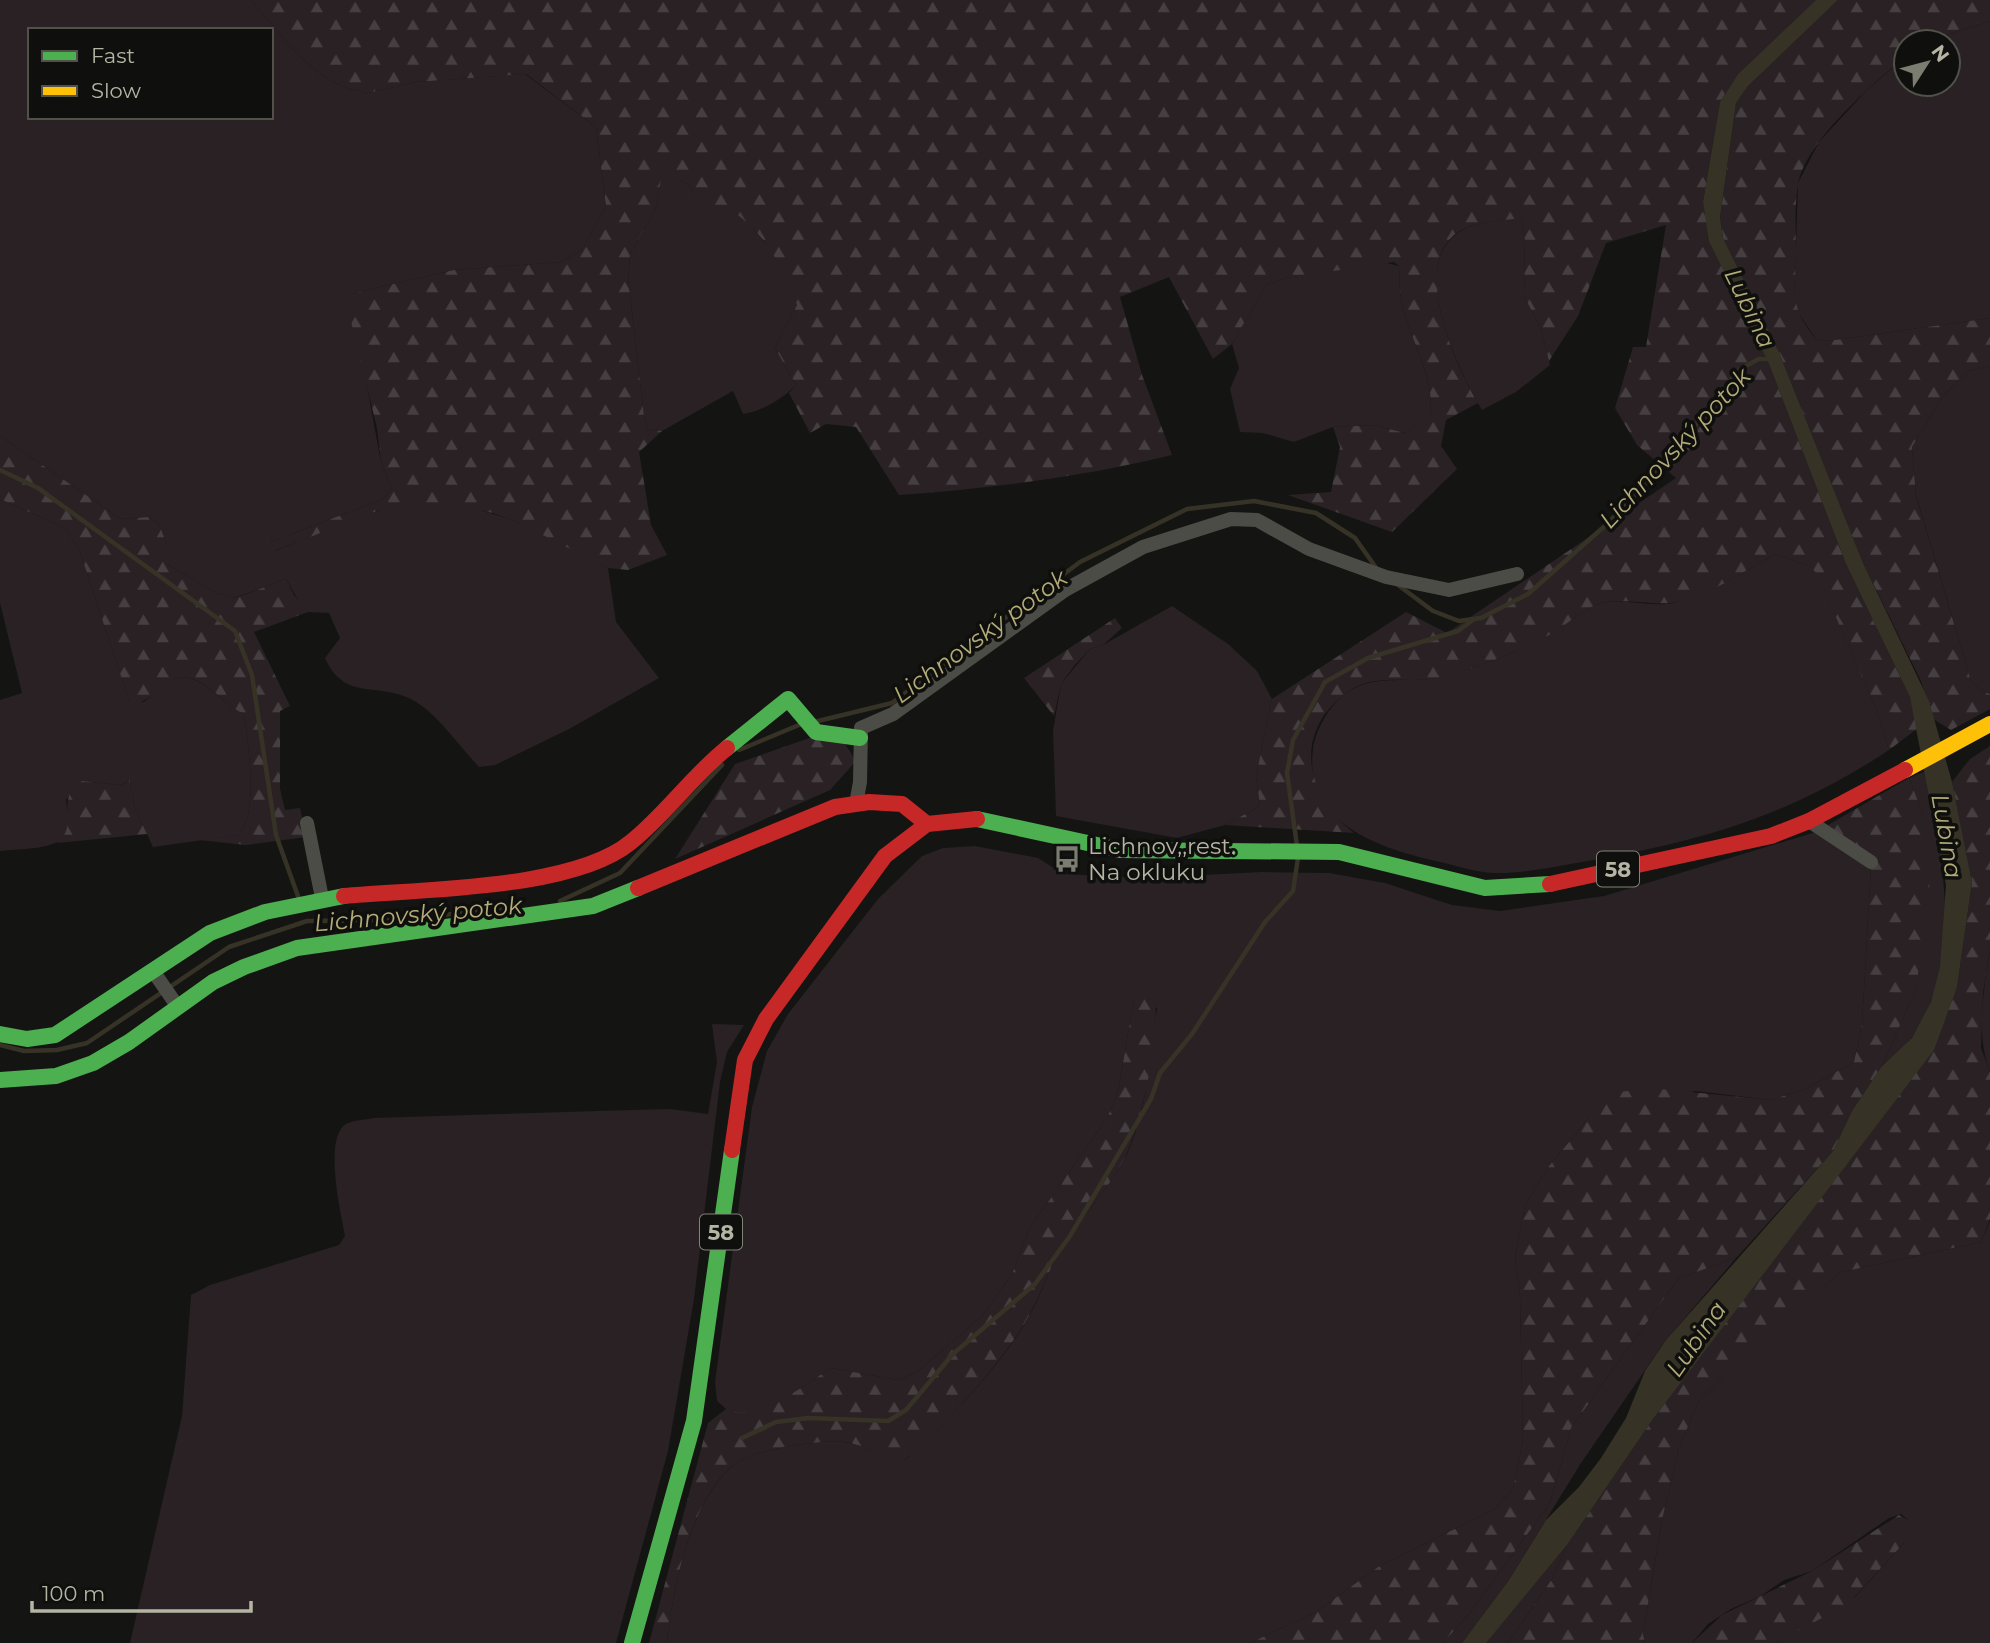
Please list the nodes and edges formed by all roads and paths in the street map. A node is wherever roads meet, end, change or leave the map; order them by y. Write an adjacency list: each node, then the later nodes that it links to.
1 (1517, 573): 3 (street)
2 (1990, 724): 5 (main road, 58)
3 (860, 738): 4 (street); 9 (main road)
4 (856, 804): 7 (main road); 11 (main road)
5 (1810, 821): 7 (main road, 58); 8 (street)
6 (307, 823): 9 (street)
7 (927, 824): 14 (main road, 58)
8 (1871, 862)
9 (316, 899): 10 (main road)
10 (157, 976): 11 (street); 12 (main road)
11 (176, 1003): 13 (main road)
12 (0, 1034)
13 (0, 1080)
14 (632, 1643)

